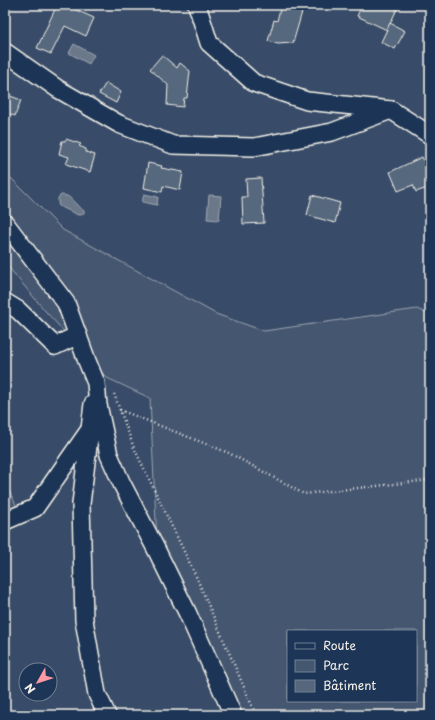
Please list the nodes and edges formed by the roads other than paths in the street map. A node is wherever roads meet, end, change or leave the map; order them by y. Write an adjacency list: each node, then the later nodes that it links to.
1 (196, 5): 3 (street)
2 (5, 52): 3 (street)
3 (390, 110): 4 (street)
4 (430, 135)
5 (5, 223): 7 (street)
6 (5, 302): 7 (street)
7 (78, 335): 8 (street)
8 (96, 383): 9 (street); 12 (street)
9 (90, 431): 10 (street); 11 (street)
10 (5, 522)
11 (108, 715)
12 (233, 715)

